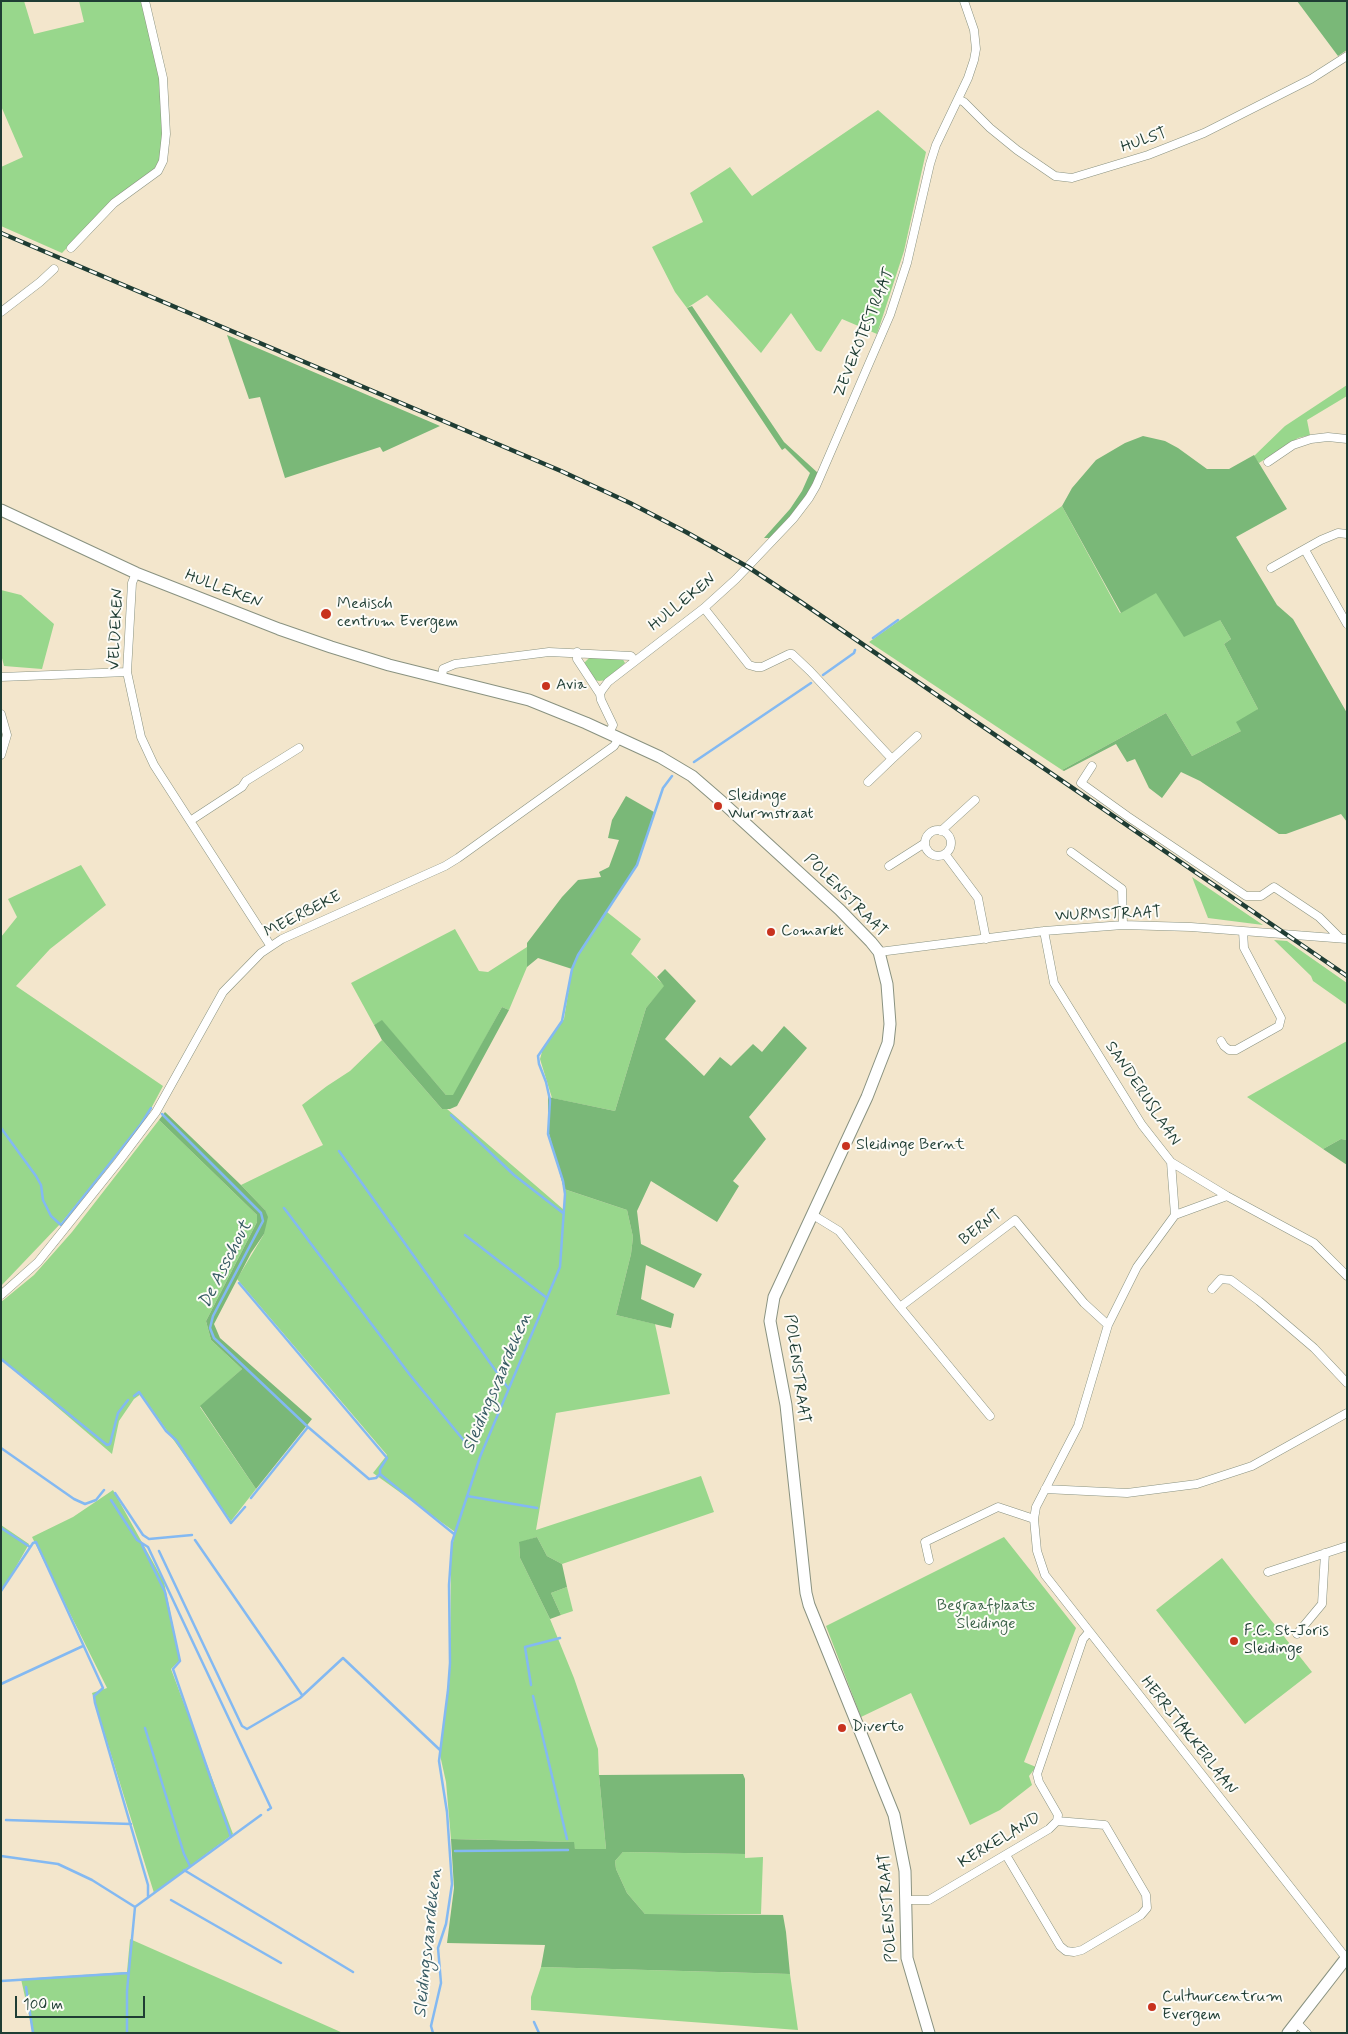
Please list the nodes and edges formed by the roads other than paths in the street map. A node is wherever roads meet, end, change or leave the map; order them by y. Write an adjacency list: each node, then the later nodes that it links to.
1 (145, 1): 5 (street)
2 (964, 1): 4 (street, ZEVEKOTESTRAAT)
3 (1347, 56): 4 (street, HULST)
4 (958, 99): 13 (street, ZEVEKOTESTRAAT)
5 (71, 248)
6 (54, 269): 7 (street)
7 (1, 312)
8 (1347, 439): 9 (street)
9 (1268, 462)
10 (1, 510): 15 (main road, HULLEKEN)
11 (1347, 534): 12 (street)
12 (1305, 550): 14 (street); 17 (street)
13 (748, 567): 16 (street, HULLEKEN)
14 (1271, 568)
15 (136, 573): 20 (street, VELDEKEN); 22 (main road, HULLEKEN)
16 (704, 608): 19 (street, HULLEKEN); 29 (street)
17 (1347, 624)
18 (577, 652): 19 (street); 22 (street); 23 (street)
19 (635, 661): 23 (street, HULLEKEN)
20 (127, 672): 21 (street); 34 (street, VELDEKEN)
21 (1, 677)
22 (442, 678): 25 (main road, HULLEKEN)
23 (600, 694): 25 (street)
24 (1, 714): 28 (street)
25 (614, 735): 31 (main road, HULLEKEN); 45 (street, MEERBEKE)
26 (917, 736): 29 (street)
27 (299, 748): 34 (street)
28 (1, 755)
29 (892, 759): 32 (street)
30 (1092, 766): 43 (street, WURMSTRAAT)
31 (683, 771): 46 (main road, POLENSTRAAT)
32 (868, 782)
33 (975, 800): 35 (street)
34 (190, 822): 45 (street, VELDEKEN)
35 (941, 831): 36 (street); 38 (street)
36 (925, 843): 38 (street); 39 (street)
37 (1071, 852): 40 (street)
38 (945, 854): 44 (street)
39 (889, 866)
40 (1123, 925): 41 (street, WURMSTRAAT); 42 (street, WURMSTRAAT)
41 (1044, 931): 44 (street, WURMSTRAAT); 48 (street, SANDERUSLAAN)
42 (1243, 931): 43 (street, WURMSTRAAT); 47 (street)
43 (1343, 938)
44 (986, 939): 46 (street, WURMSTRAAT)
45 (270, 945): 54 (street, MEERBEKE)
46 (878, 952): 50 (main road, POLENSTRAAT)
47 (1220, 1041)
48 (1171, 1162): 49 (street, SANDERUSLAAN); 51 (street)
49 (1227, 1196): 51 (street); 52 (street, SANDERUSLAAN)
50 (813, 1215): 55 (street); 70 (main road, POLENSTRAAT)
51 (1175, 1215): 56 (street, HERRITAKKERLAAN)
52 (1347, 1276)
53 (1212, 1289): 57 (street)
54 (1, 1295)
55 (900, 1307): 56 (street, BERNT); 59 (street)
56 (1108, 1325): 60 (street, HERRITAKKERLAAN)
57 (1347, 1384)
58 (1347, 1413): 60 (street)
59 (990, 1416)
60 (1045, 1489): 61 (street, HERRITAKKERLAAN)
61 (1034, 1519): 64 (street); 66 (street, HERRITAKKERLAAN)
62 (1347, 1546): 63 (street)
63 (1325, 1553): 65 (street); 67 (street)
64 (929, 1560)
65 (1268, 1572)
66 (1089, 1632): 68 (street, KERKELAND); 71 (street, HERRITAKKERLAAN)
67 (1297, 1634)
68 (1057, 1821): 69 (street, KERKELAND); 69 (street)
69 (1006, 1855): 70 (street, KERKELAND)
70 (906, 1900): 73 (main road, POLENSTRAAT)
71 (1346, 1958): 72 (main road)
72 (1296, 2022): 74 (main road); 75 (street)
73 (929, 2033)
74 (1288, 2033)
75 (1308, 2033)

